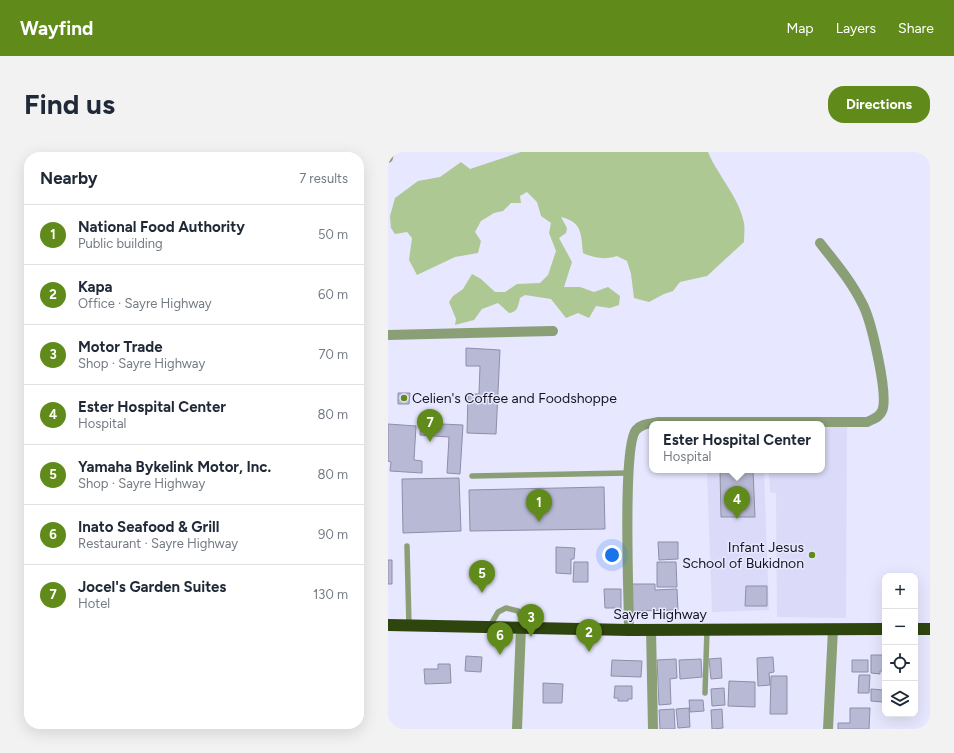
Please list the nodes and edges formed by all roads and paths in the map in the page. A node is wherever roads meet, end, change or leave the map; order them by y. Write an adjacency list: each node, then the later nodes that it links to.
1 (389, 152): 2 (street)
2 (388, 158)
3 (820, 243): 6 (street)
4 (554, 331): 5 (street)
5 (388, 335)
6 (825, 422)
7 (649, 424): 8 (street)
8 (628, 473): 9 (lane); 21 (street)
9 (472, 476)
10 (407, 546): 12 (lane)
11 (388, 625): 12 (highway, Sayre Highway)
12 (408, 626): 13 (highway, Sayre Highway)
13 (489, 627): 14 (highway, Sayre Highway); 14 (lane)
14 (523, 627): 21 (highway, Sayre Highway); 23 (street)
15 (833, 628): 17 (highway, Sayre Highway); 18 (highway, Sayre Highway); 25 (street)
16 (651, 629): 17 (highway, Sayre Highway); 21 (highway, Sayre Highway); 24 (street)
17 (707, 629): 22 (lane)
18 (882, 629)
19 (918, 629): 20 (highway)
20 (930, 629)
21 (629, 630)
22 (705, 693)
23 (517, 729)
24 (653, 729)
25 (828, 729)

